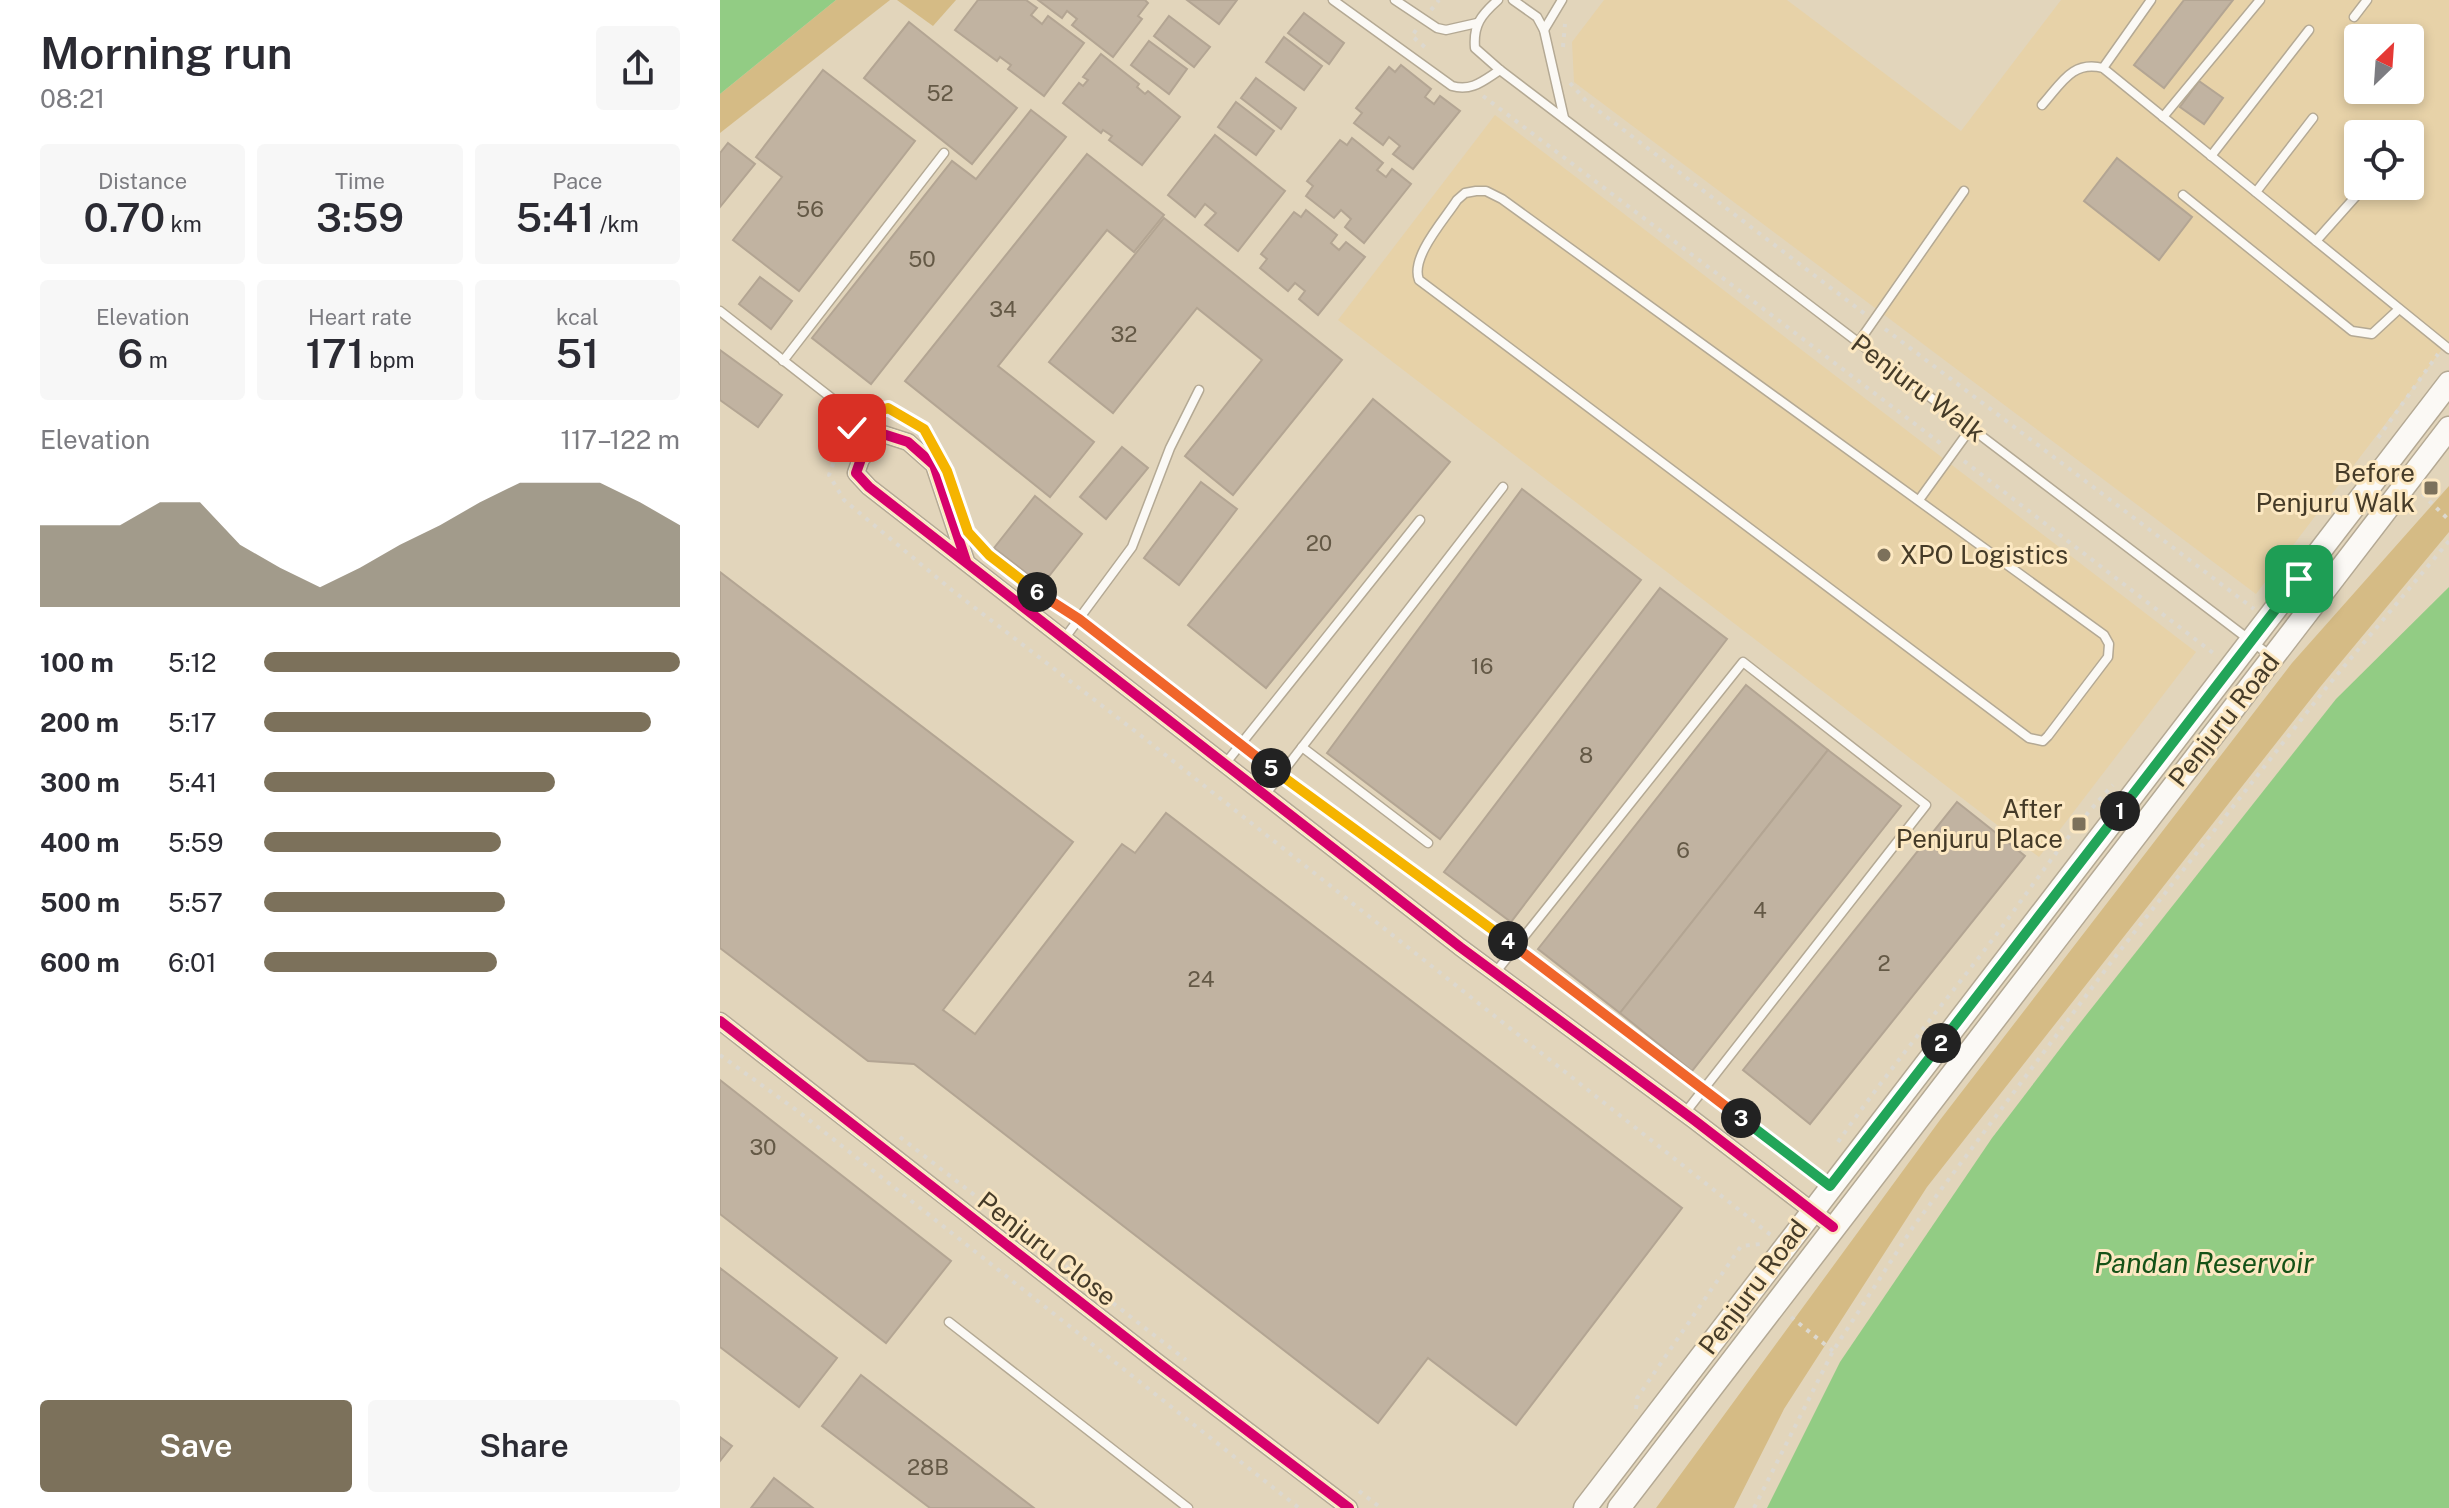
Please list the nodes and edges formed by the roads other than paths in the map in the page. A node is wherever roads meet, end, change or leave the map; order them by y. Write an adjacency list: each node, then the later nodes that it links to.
1 (1333, 0): 14 (lane)
2 (1395, 0): 10 (lane)
3 (1498, 0): 10 (lane)
4 (1513, 0): 11 (lane)
5 (1562, 0): 11 (lane)
6 (2151, 0): 13 (lane)
7 (2260, 0): 16 (lane)
8 (2367, 0): 9 (lane)
9 (2354, 17)
10 (1477, 23): 14 (lane, Penjuru Walk)
11 (1544, 30): 18 (lane)
12 (2309, 30): 20 (lane)
13 (2103, 68): 15 (lane); 16 (lane)
14 (1500, 70): 18 (lane, Penjuru Walk)
15 (2042, 105)
16 (2163, 117): 20 (lane)
17 (2313, 118): 22 (lane)
18 (1564, 119): 28 (lane, Penjuru Walk)
19 (944, 153): 30 (lane)
20 (2211, 156): 22 (lane)
21 (1964, 191): 28 (lane)
22 (2256, 192): 25 (lane)
23 (2183, 195): 26 (lane)
24 (2353, 200): 25 (lane)
25 (2316, 241): 26 (lane)
26 (2399, 309): 29 (lane)
27 (720, 311): 30 (lane)
28 (1858, 343): 33 (lane, Penjuru Walk)
29 (2449, 349)
30 (783, 361): 35 (lane)
31 (2449, 383): 41 (main road, Penjuru Road)
32 (1199, 390): 40 (lane)
33 (1971, 428): 37 (lane); 41 (lane, Penjuru Walk)
34 (2449, 428): 42 (main road, Penjuru Road)
35 (878, 439): 39 (street); 39 (street)
36 (1503, 487): 43 (lane)
37 (1919, 500): 37 (lane)
38 (1420, 520): 44 (lane)
39 (966, 561): 40 (street)
40 (1064, 639): 44 (street)
41 (2251, 641): 42 (lane, Penjuru Walk); 50 (main road, Penjuru Road)
42 (2272, 657): 51 (main road, Penjuru Road)
43 (1302, 747): 45 (lane); 46 (lane)
44 (1225, 764): 45 (street)
45 (1265, 795): 47 (street)
46 (1428, 843)
47 (1495, 973): 49 (street); 49 (lane)
48 (720, 1021): 54 (street, Penjuru Close)
49 (1685, 1113): 50 (street)
50 (1812, 1210): 51 (street); 55 (main road, Penjuru Road)
51 (1833, 1227): 56 (main road, Penjuru Road)
52 (949, 1322): 53 (lane)
53 (1188, 1508)
54 (1349, 1508)
55 (1585, 1508)
56 (1619, 1508)

